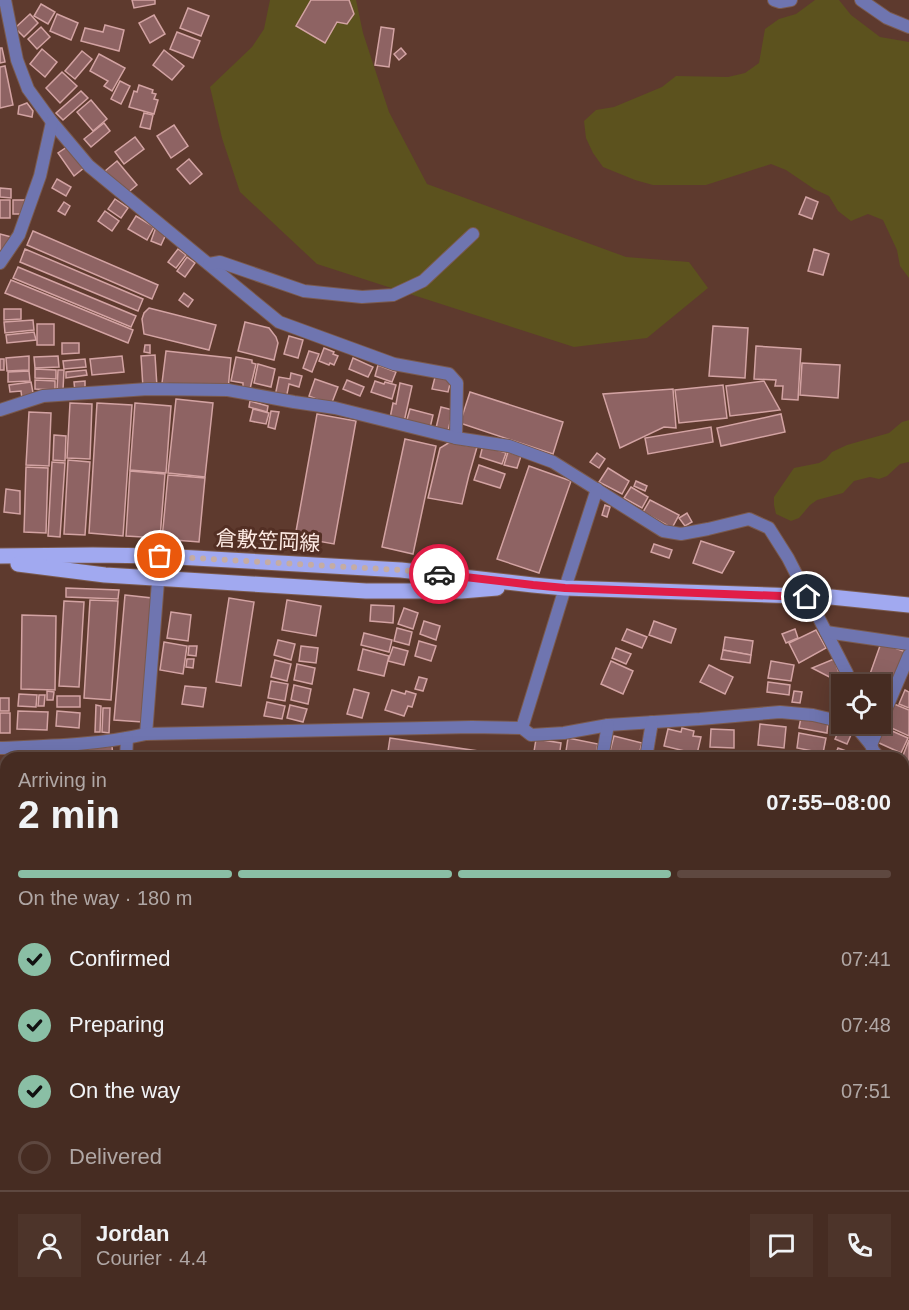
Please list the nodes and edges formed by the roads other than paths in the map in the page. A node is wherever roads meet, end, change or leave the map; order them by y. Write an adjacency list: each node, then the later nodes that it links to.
1 (5, 0): 6 (street)
2 (774, 0): 3 (street)
3 (791, 0)
4 (861, 0): 5 (street)
5 (909, 27)
6 (52, 122): 8 (street); 9 (street)
7 (473, 234): 9 (street)
8 (0, 263)
9 (209, 264): 11 (street)
10 (0, 410): 11 (street)
11 (456, 438): 12 (street)
12 (597, 489): 18 (street); 19 (street)
13 (0, 556): 14 (main road, 倉敷笠岡線)
14 (160, 556): 16 (street); 17 (main road, 倉敷笠岡線)
15 (0, 561): 16 (main road, 倉敷笠岡線)
16 (159, 578): 17 (main road, 倉敷笠岡線); 29 (street)
17 (533, 585): 18 (main road, 倉敷笠岡線)
18 (565, 588): 19 (main road, 倉敷笠岡線); 28 (street)
19 (807, 597): 20 (main road, 倉敷笠岡線); 21 (street)
20 (909, 605)
21 (826, 632): 22 (street); 24 (street)
22 (909, 644)
23 (909, 655): 36 (street)
24 (847, 674)
25 (831, 719): 26 (street)
26 (652, 722): 27 (street); 35 (street)
27 (608, 725): 28 (street); 34 (street)
28 (522, 728): 29 (street)
29 (146, 734): 31 (street)
30 (861, 734): 36 (street)
31 (127, 738): 32 (street); 33 (street)
32 (0, 748)
33 (126, 752)
34 (603, 752)
35 (646, 752)
36 (873, 752)

